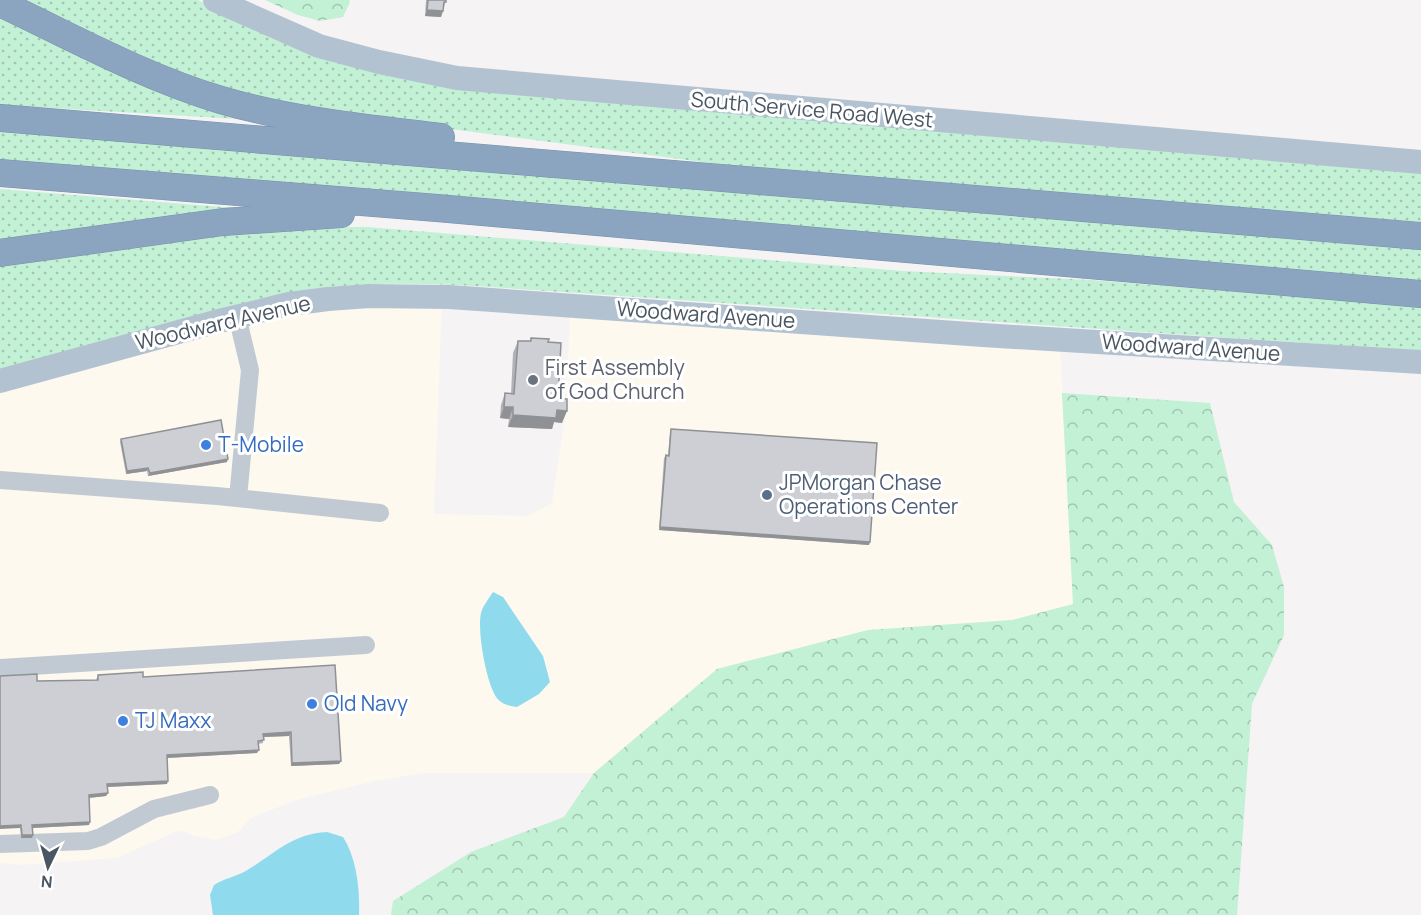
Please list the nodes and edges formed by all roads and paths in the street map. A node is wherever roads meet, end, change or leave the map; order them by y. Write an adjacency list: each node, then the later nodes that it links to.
1 (215, 0): 4 (main road, South Service Road West)
2 (0, 3): 5 (highway)
3 (0, 118): 5 (highway)
4 (1421, 162)
5 (559, 164): 8 (highway)
6 (0, 173): 7 (highway)
7 (437, 208): 9 (highway); 10 (highway)
8 (1421, 236)
9 (0, 253)
10 (1421, 294)
11 (237, 316): 12 (main road, Woodward Avenue); 13 (main road, Woodward Avenue); 15 (lane)
12 (1421, 362)
13 (0, 381)
14 (0, 480): 15 (lane)
15 (238, 498): 16 (lane)
16 (380, 513)
17 (366, 645): 18 (lane)
18 (0, 668)
19 (210, 795): 20 (lane)
20 (0, 844)

